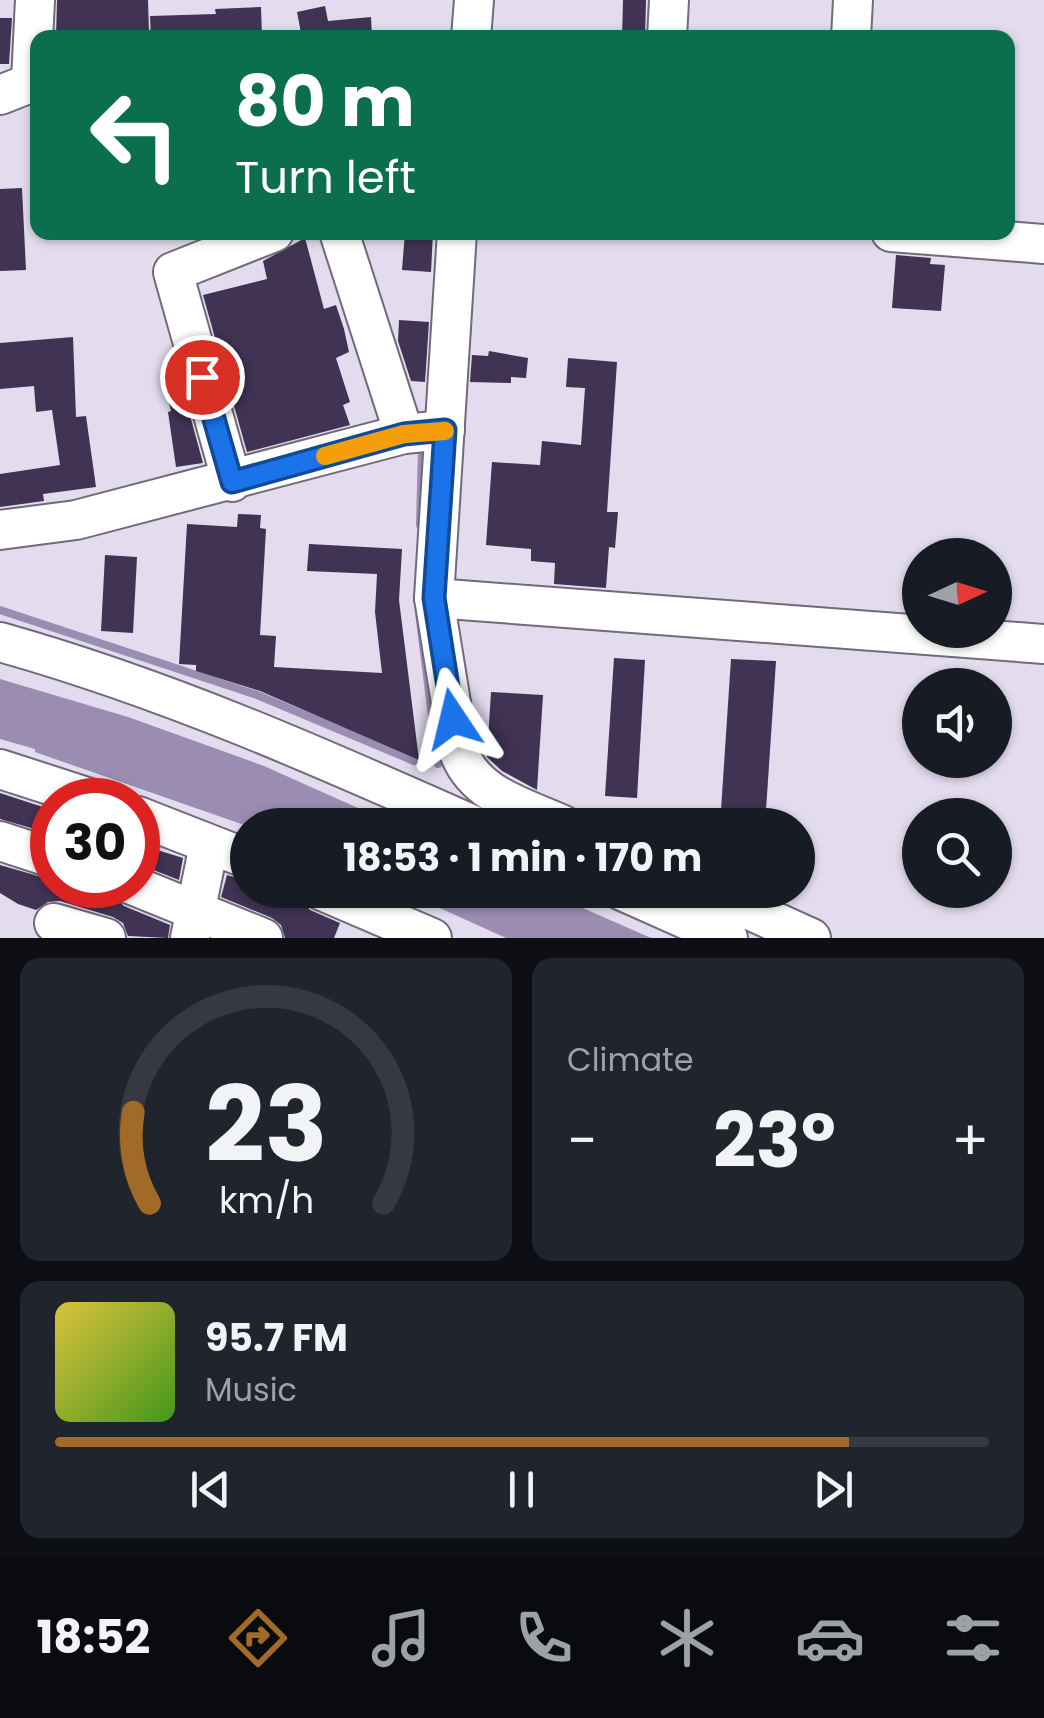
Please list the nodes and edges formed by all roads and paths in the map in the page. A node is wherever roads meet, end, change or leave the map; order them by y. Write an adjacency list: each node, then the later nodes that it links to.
1 (35, 0): 5 (street)
2 (474, 0): 6 (street)
3 (670, 0): 7 (street)
4 (854, 0): 8 (street)
5 (31, 30)
6 (472, 30)
7 (668, 30)
8 (851, 30)
9 (30, 35): 10 (street)
10 (23, 85)
11 (254, 240): 18 (street)
12 (342, 240): 17 (street)
13 (457, 240): 16 (street)
14 (993, 240): 15 (street)
15 (1044, 244)
16 (445, 430): 17 (street); 20 (street)
17 (404, 434): 18 (street)
18 (232, 482): 19 (street)
19 (0, 530)
20 (435, 608): 22 (street); 23 (street); 27 (street)
21 (0, 642): 26 (street)
22 (1044, 644)
23 (1044, 664)
24 (0, 769): 25 (street)
25 (30, 779)
26 (435, 808)
27 (526, 808)
28 (160, 825): 30 (street)
29 (0, 841): 31 (street)
30 (210, 845): 32 (street); 38 (street)
31 (30, 851)
32 (230, 852)
33 (160, 903): 38 (street)
34 (362, 908): 41 (street)
35 (660, 908): 42 (street)
36 (745, 908): 43 (street)
37 (54, 923): 39 (street)
38 (192, 923): 40 (street)
39 (106, 938)
40 (263, 938)
41 (432, 938)
42 (728, 938)
43 (811, 938)

